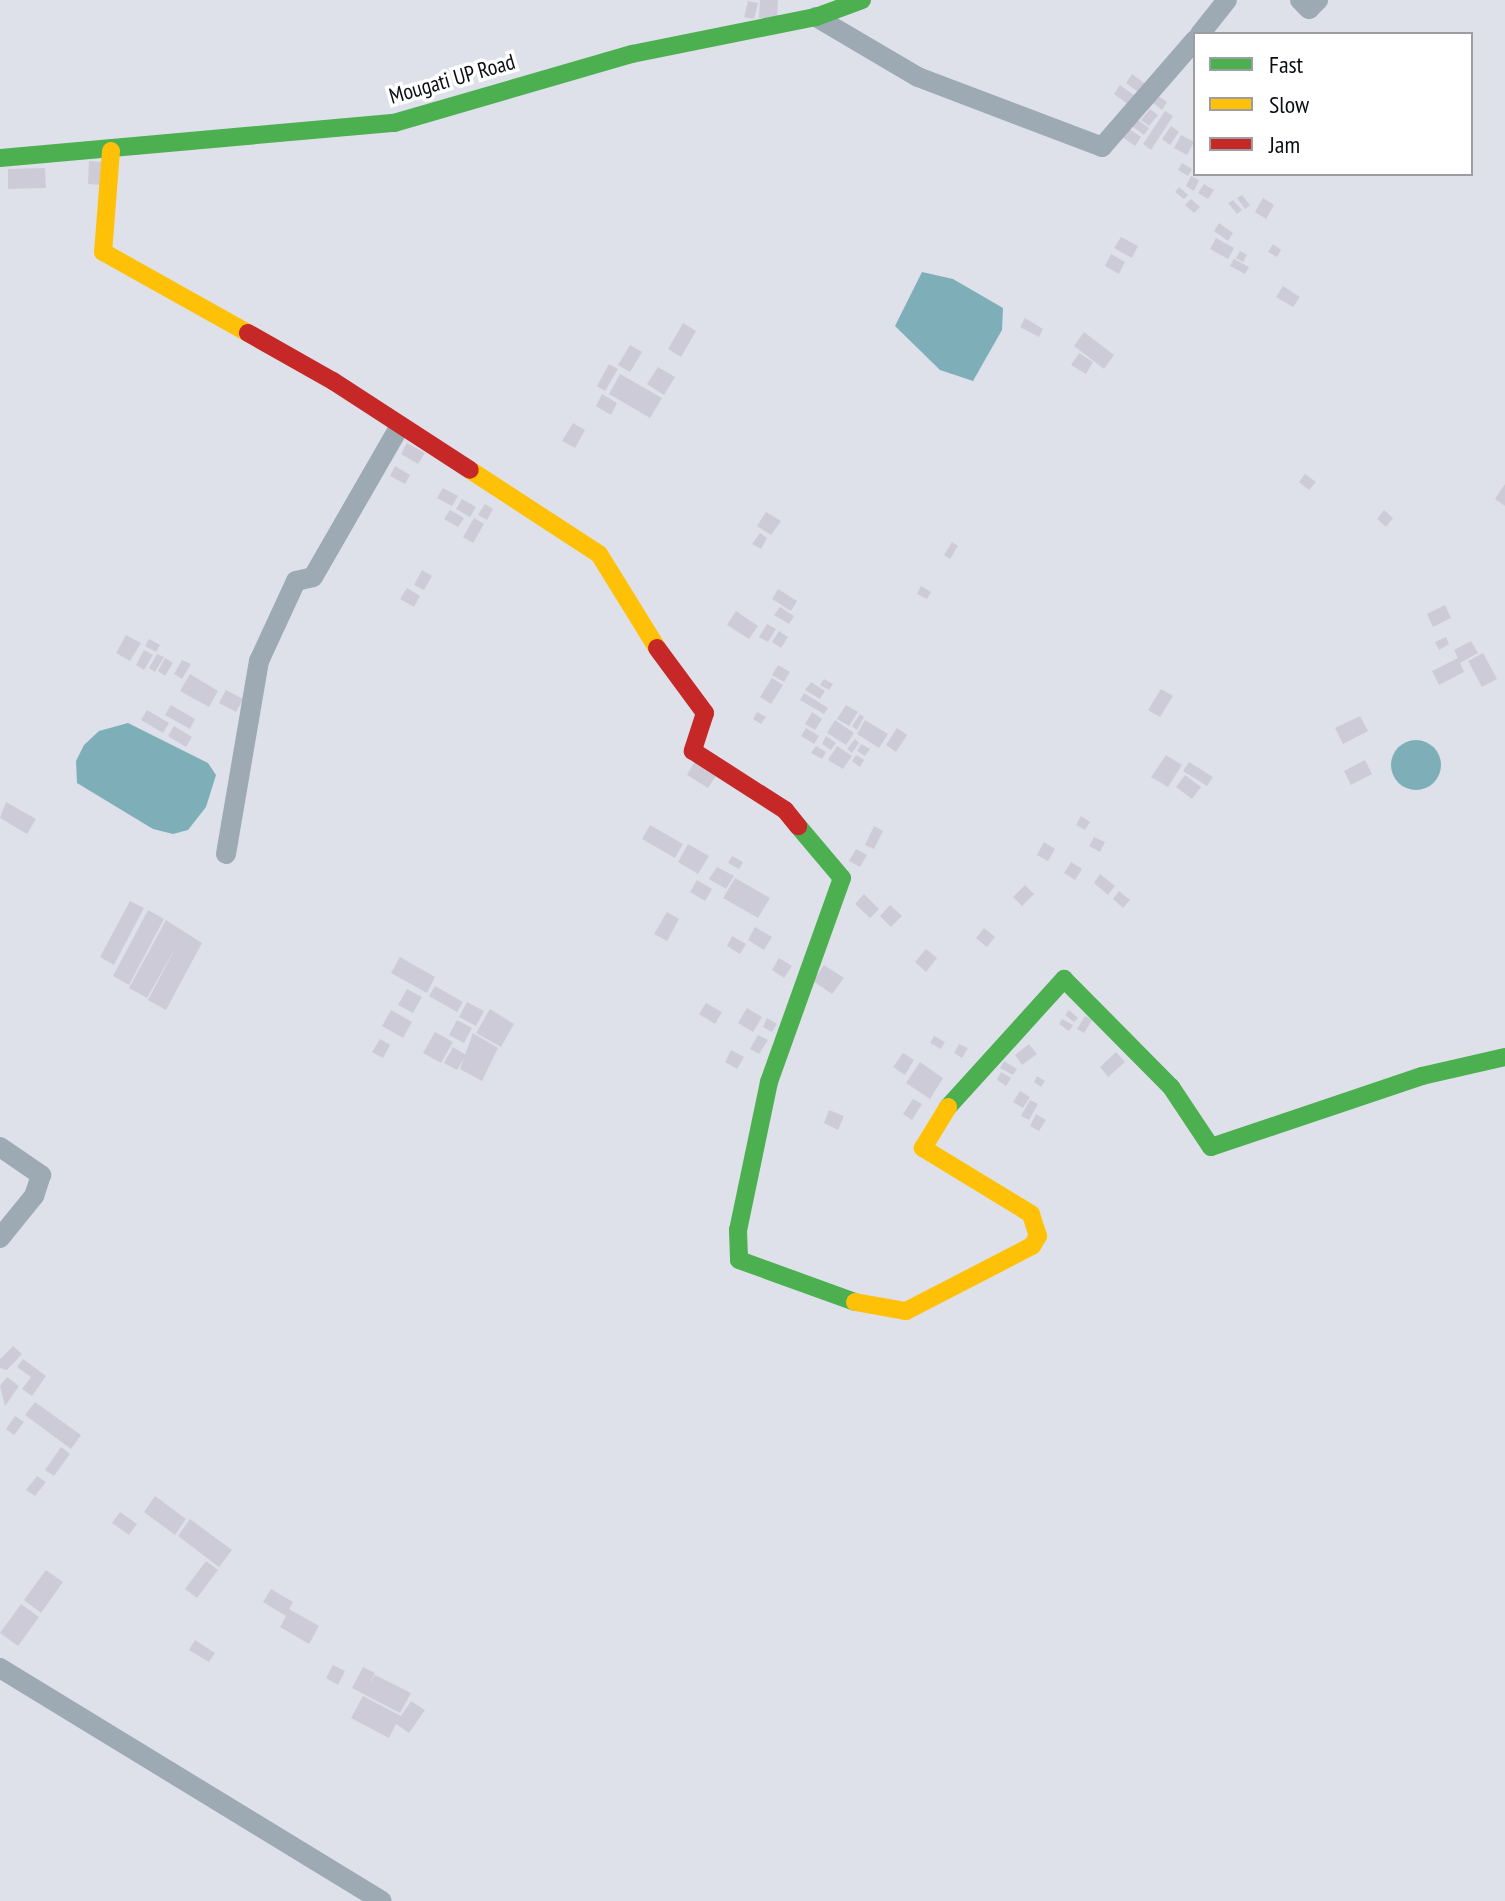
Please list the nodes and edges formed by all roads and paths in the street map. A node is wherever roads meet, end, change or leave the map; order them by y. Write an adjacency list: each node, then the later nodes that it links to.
1 (862, 0): 5 (street, Mougati UP Road)
2 (1227, 0): 6 (street)
3 (1300, 0): 4 (street)
4 (1318, 0)
5 (816, 17): 7 (street); 8 (street, Mougati UP Road)
6 (1202, 32)
7 (1193, 42)
8 (111, 151): 9 (street, Mougati UP Road); 10 (street)
9 (0, 158)
10 (400, 426): 11 (street); 12 (street)
11 (226, 854)
12 (1505, 1057)
13 (0, 1147): 14 (street)
14 (0, 1238)
15 (0, 1668): 16 (street)
16 (381, 1901)

